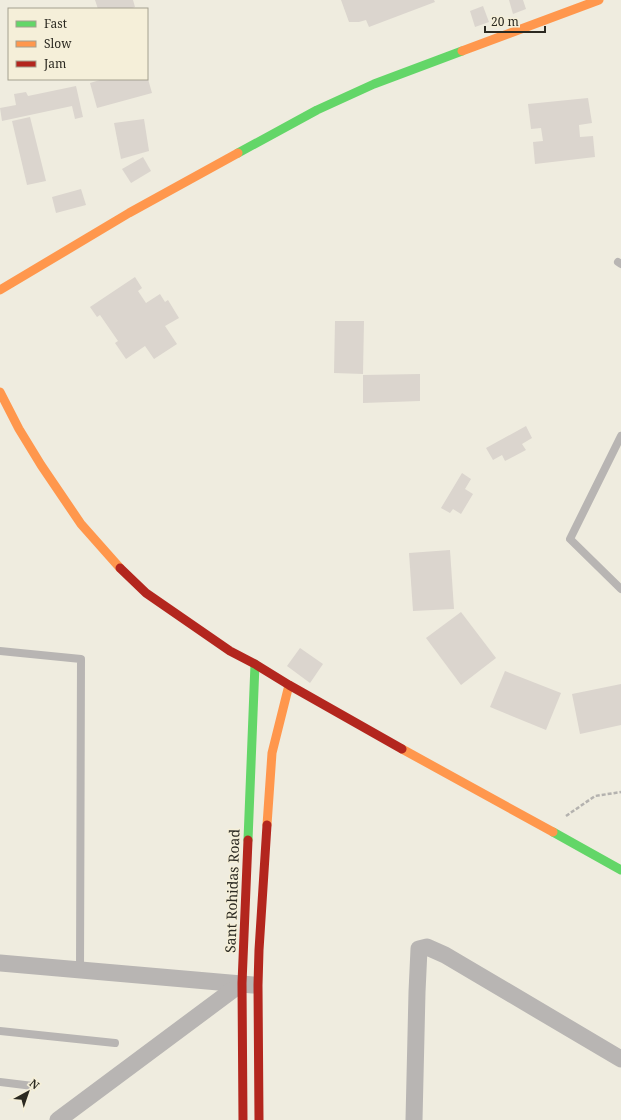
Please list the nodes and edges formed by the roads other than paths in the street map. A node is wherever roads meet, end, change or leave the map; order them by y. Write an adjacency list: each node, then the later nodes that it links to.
1 (599, 0): 2 (street)
2 (0, 290)
3 (0, 392): 7 (street)
4 (621, 436): 5 (lane)
5 (621, 589)
6 (0, 651): 11 (lane)
7 (255, 664): 8 (street); 12 (street, Sant Rohidas Road)
8 (290, 685): 9 (street); 12 (street)
9 (621, 870)
10 (0, 963): 11 (street)
11 (80, 970): 12 (street)
12 (250, 984): 18 (street); 19 (street, Sant Rohidas Road); 20 (street)
13 (0, 1032): 14 (lane)
14 (115, 1043)
15 (621, 1059): 21 (street)
16 (0, 1082): 17 (lane)
17 (34, 1086)
18 (58, 1120)
19 (243, 1120)
20 (259, 1120)
21 (414, 1120)

